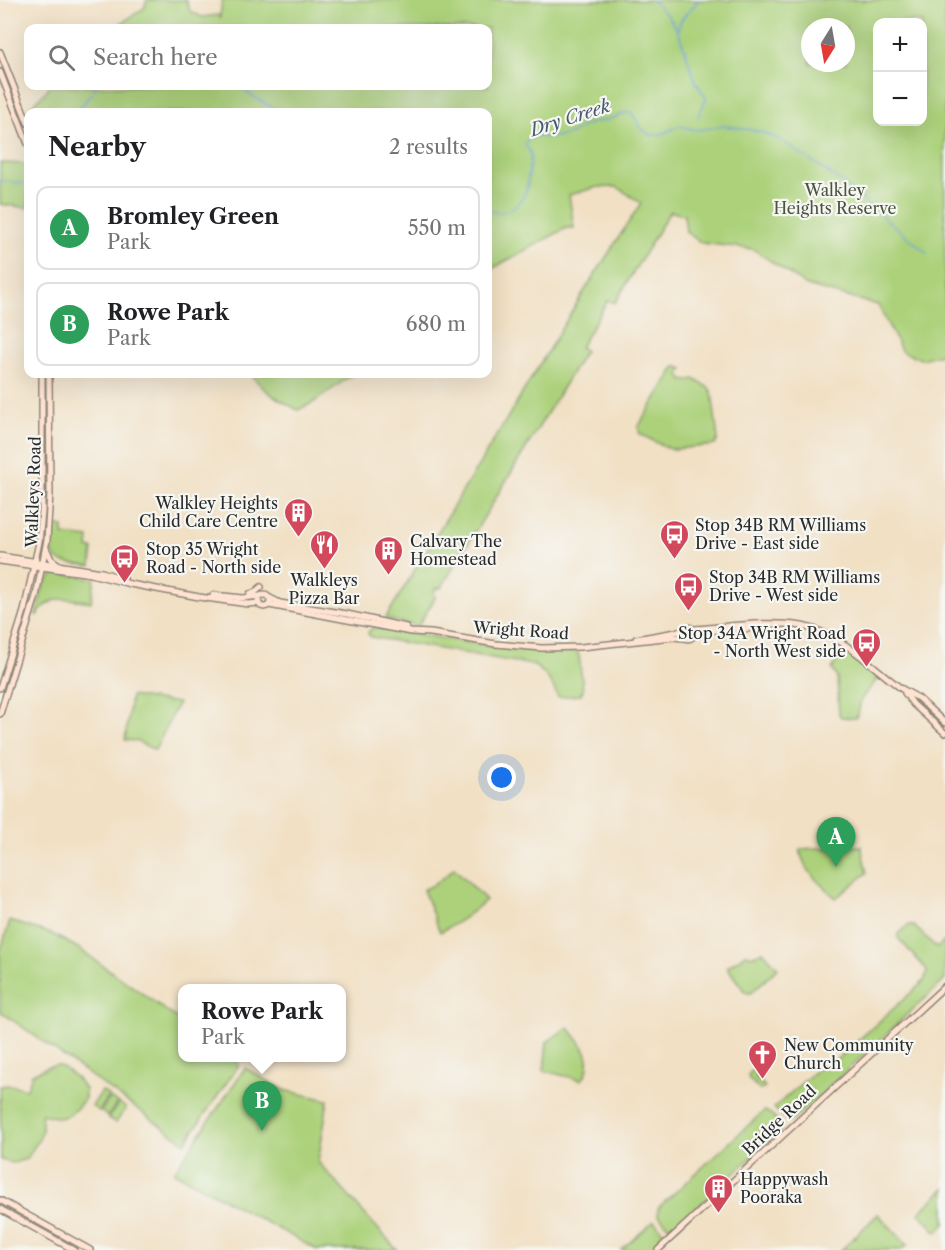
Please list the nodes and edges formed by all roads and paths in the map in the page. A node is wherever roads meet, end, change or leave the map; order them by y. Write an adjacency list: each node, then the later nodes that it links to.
1 (0, 52): 3 (main road)
2 (0, 72): 4 (main road)
3 (24, 113)
4 (24, 134)
5 (42, 378): 8 (main road, Walkleys Road)
6 (49, 378): 7 (main road, Walkleys Road)
7 (46, 547): 12 (main road, Walkleys Road); 13 (main road)
8 (38, 550): 10 (main road); 11 (main road, Walkleys Road)
9 (0, 559): 10 (main road)
10 (22, 562): 11 (main road); 15 (main road)
11 (35, 564): 12 (main road); 15 (main road, Walkleys Road)
12 (43, 565): 13 (main road); 14 (main road, Walkleys Road)
13 (58, 567): 14 (main road); 17 (main road)
14 (40, 581): 26 (main road, Walkleys Road)
15 (31, 585): 24 (main road, Walkleys Road)
16 (261, 587): 18 (main road)
17 (196, 595): 18 (main road); 21 (main road)
18 (221, 595): 19 (main road)
19 (260, 596): 20 (main road); 21 (main road)
20 (269, 602): 21 (main road); 23 (main road, Wright Road)
21 (259, 603)
22 (693, 632): 23 (main road); 23 (main road); 25 (main road)
23 (683, 634)
24 (0, 688)
25 (902, 689): 27 (main road); 28 (main road)
26 (0, 714)
27 (945, 723)
28 (945, 733)
29 (945, 986): 34 (main road, Bridge Road)
30 (0, 1200): 33 (main road)
31 (0, 1209): 32 (main road)
32 (74, 1250)
33 (90, 1250)
34 (658, 1250)

